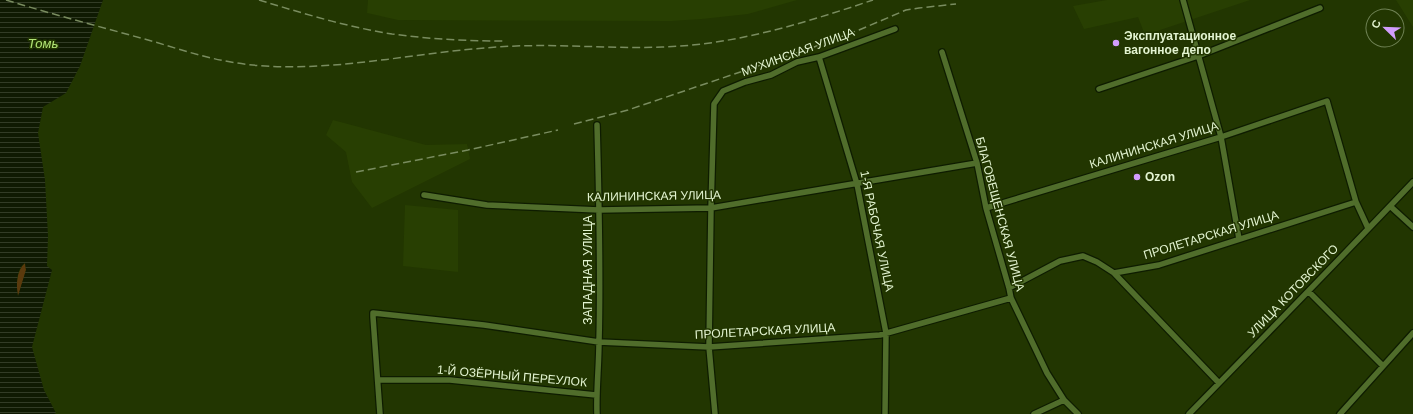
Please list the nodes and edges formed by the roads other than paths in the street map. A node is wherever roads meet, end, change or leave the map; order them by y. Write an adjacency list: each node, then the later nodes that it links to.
1 (1183, 0): 5 (street)
2 (1320, 8): 5 (street)
3 (894, 29): 6 (street, МУХИНСКАЯ УЛИЦА)
4 (942, 52): 10 (street, БЛАГОВЕЩЕНСКАЯ УЛИЦА)
5 (1198, 56): 7 (street); 9 (street)
6 (819, 57): 12 (street, 1-Я РАБОЧАЯ УЛИЦА); 16 (street, МУХИНСКАЯ УЛИЦА)
7 (1099, 89)
8 (597, 125): 18 (street, ЗАПАДНАЯ УЛИЦА)
9 (1221, 136): 14 (street, КАЛИНИНСКАЯ УЛИЦА); 17 (street, КАЛИНИНСКАЯ УЛИЦА); 21 (street)
10 (977, 163): 12 (street, КАЛИНИНСКАЯ УЛИЦА); 17 (street, БЛАГОВЕЩЕНСКАЯ УЛИЦА)
11 (1413, 182): 15 (street, УЛИЦА КОТОВСКОГО)
12 (857, 184): 16 (street, КАЛИНИНСКАЯ УЛИЦА); 26 (street, 1-Я РАБОЧАЯ УЛИЦА)
13 (424, 195): 18 (street, КАЛИНИНСКАЯ УЛИЦА)
14 (1356, 202): 20 (street); 21 (street, ПРОЛЕТАРСКАЯ УЛИЦА)
15 (1390, 206): 19 (street); 20 (street, УЛИЦА КОТОВСКОГО)
16 (711, 208): 18 (street, КАЛИНИНСКАЯ УЛИЦА); 29 (street)
17 (986, 208): 23 (street, БЛАГОВЕЩЕНСКАЯ УЛИЦА)
18 (599, 210): 28 (street, ЗАПАДНАЯ УЛИЦА)
19 (1413, 227)
20 (1368, 228): 24 (street, УЛИЦА КОТОВСКОГО)
21 (1238, 239): 22 (street, ПРОЛЕТАРСКАЯ УЛИЦА)
22 (1114, 273): 23 (street); 32 (street)
23 (1009, 288): 25 (street, БЛАГОВЕЩЕНСКАЯ УЛИЦА)
24 (1309, 292): 30 (street); 32 (street, УЛИЦА КОТОВСКОГО)
25 (1011, 298): 26 (street, ПРОЛЕТАРСКАЯ УЛИЦА); 34 (street, БЛАГОВЕЩЕНСКАЯ УЛИЦА)
26 (886, 333): 29 (street, ПРОЛЕТАРСКАЯ УЛИЦА); 39 (street, 1-Я РАБОЧАЯ УЛИЦА)
27 (1413, 333): 30 (street)
28 (599, 342): 29 (street, ПРОЛЕТАРСКАЯ УЛИЦА); 31 (street, ПРОЛЕТАРСКАЯ УЛИЦА); 33 (street, ЗАПАДНАЯ УЛИЦА)
29 (709, 347): 38 (street)
30 (1383, 366): 44 (street)
31 (378, 380): 33 (street, 1-Й ОЗЁРНЫЙ ПЕРЕУЛОК); 36 (street)
32 (1219, 383): 43 (street, УЛИЦА КОТОВСКОГО)
33 (596, 395): 37 (street, ЗАПАДНАЯ УЛИЦА)
34 (1064, 400): 35 (street); 42 (street, БЛАГОВЕЩЕНСКАЯ УЛИЦА)
35 (1048, 408): 40 (street); 41 (street)
36 (380, 414)
37 (597, 414)
38 (715, 414)
39 (885, 414)
40 (1034, 414)
41 (1051, 414)
42 (1078, 414)
43 (1189, 414)
44 (1340, 414)

